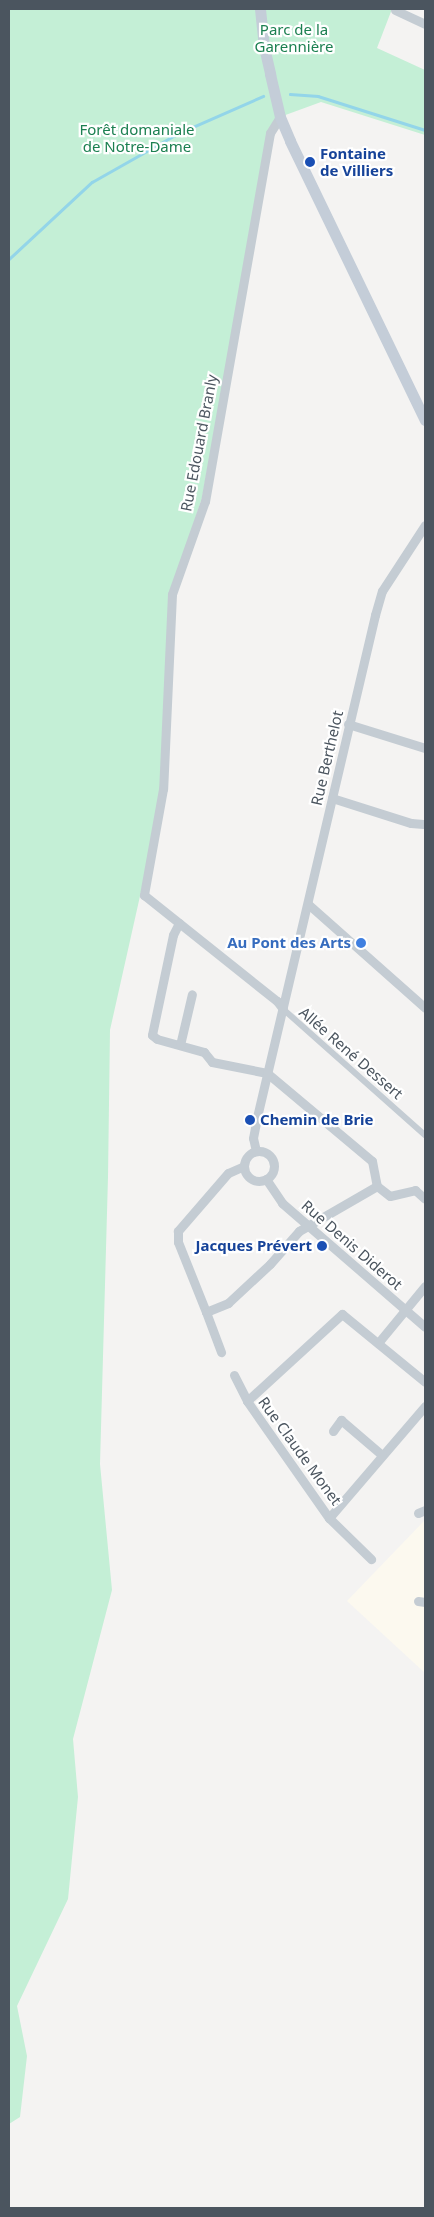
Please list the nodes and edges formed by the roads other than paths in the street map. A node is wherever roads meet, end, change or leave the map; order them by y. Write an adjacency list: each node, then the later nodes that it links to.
1 (260, 9): 4 (main road)
2 (395, 10): 3 (street)
3 (425, 24)
4 (280, 117): 5 (main road); 12 (street, Rue Edouard Branly)
5 (425, 420)
6 (425, 525): 7 (street, Rue Berthelot)
7 (348, 724): 8 (street); 9 (street, Rue Berthelot)
8 (425, 748)
9 (332, 798): 10 (street); 11 (street, Rue Berthelot)
10 (423, 824)
11 (308, 904): 14 (street); 15 (street, Rue Berthelot)
12 (179, 923): 15 (street); 16 (street)
13 (192, 994): 16 (street)
14 (425, 1008)
15 (283, 1009): 17 (street); 18 (street, Allée René Dessert)
16 (180, 1045): 17 (street)
17 (267, 1073): 19 (street); 22 (street)
18 (425, 1134)
19 (256, 1151): 20 (street); 21 (street)
20 (244, 1166): 21 (street); 27 (street)
21 (266, 1178): 24 (street, Rue Denis Diderot)
22 (377, 1186): 23 (street); 24 (street)
23 (425, 1200)
24 (308, 1225): 26 (street, Rue Denis Diderot); 27 (street)
25 (425, 1286): 26 (street)
26 (405, 1309): 28 (street, Rue Denis Diderot); 29 (street)
27 (206, 1312): 30 (street)
28 (425, 1327)
29 (378, 1343): 32 (street, Rue Claude Monet); 33 (street, Rue Claude Monet)
30 (221, 1352)
31 (234, 1375): 33 (street)
32 (425, 1382)
33 (247, 1401): 37 (street, Rue Claude Monet)
34 (425, 1406): 36 (street, Rue Claude Monet)
35 (333, 1431): 36 (street)
36 (382, 1455): 37 (street, Rue Claude Monet)
37 (329, 1518): 38 (street)
38 (371, 1559)

